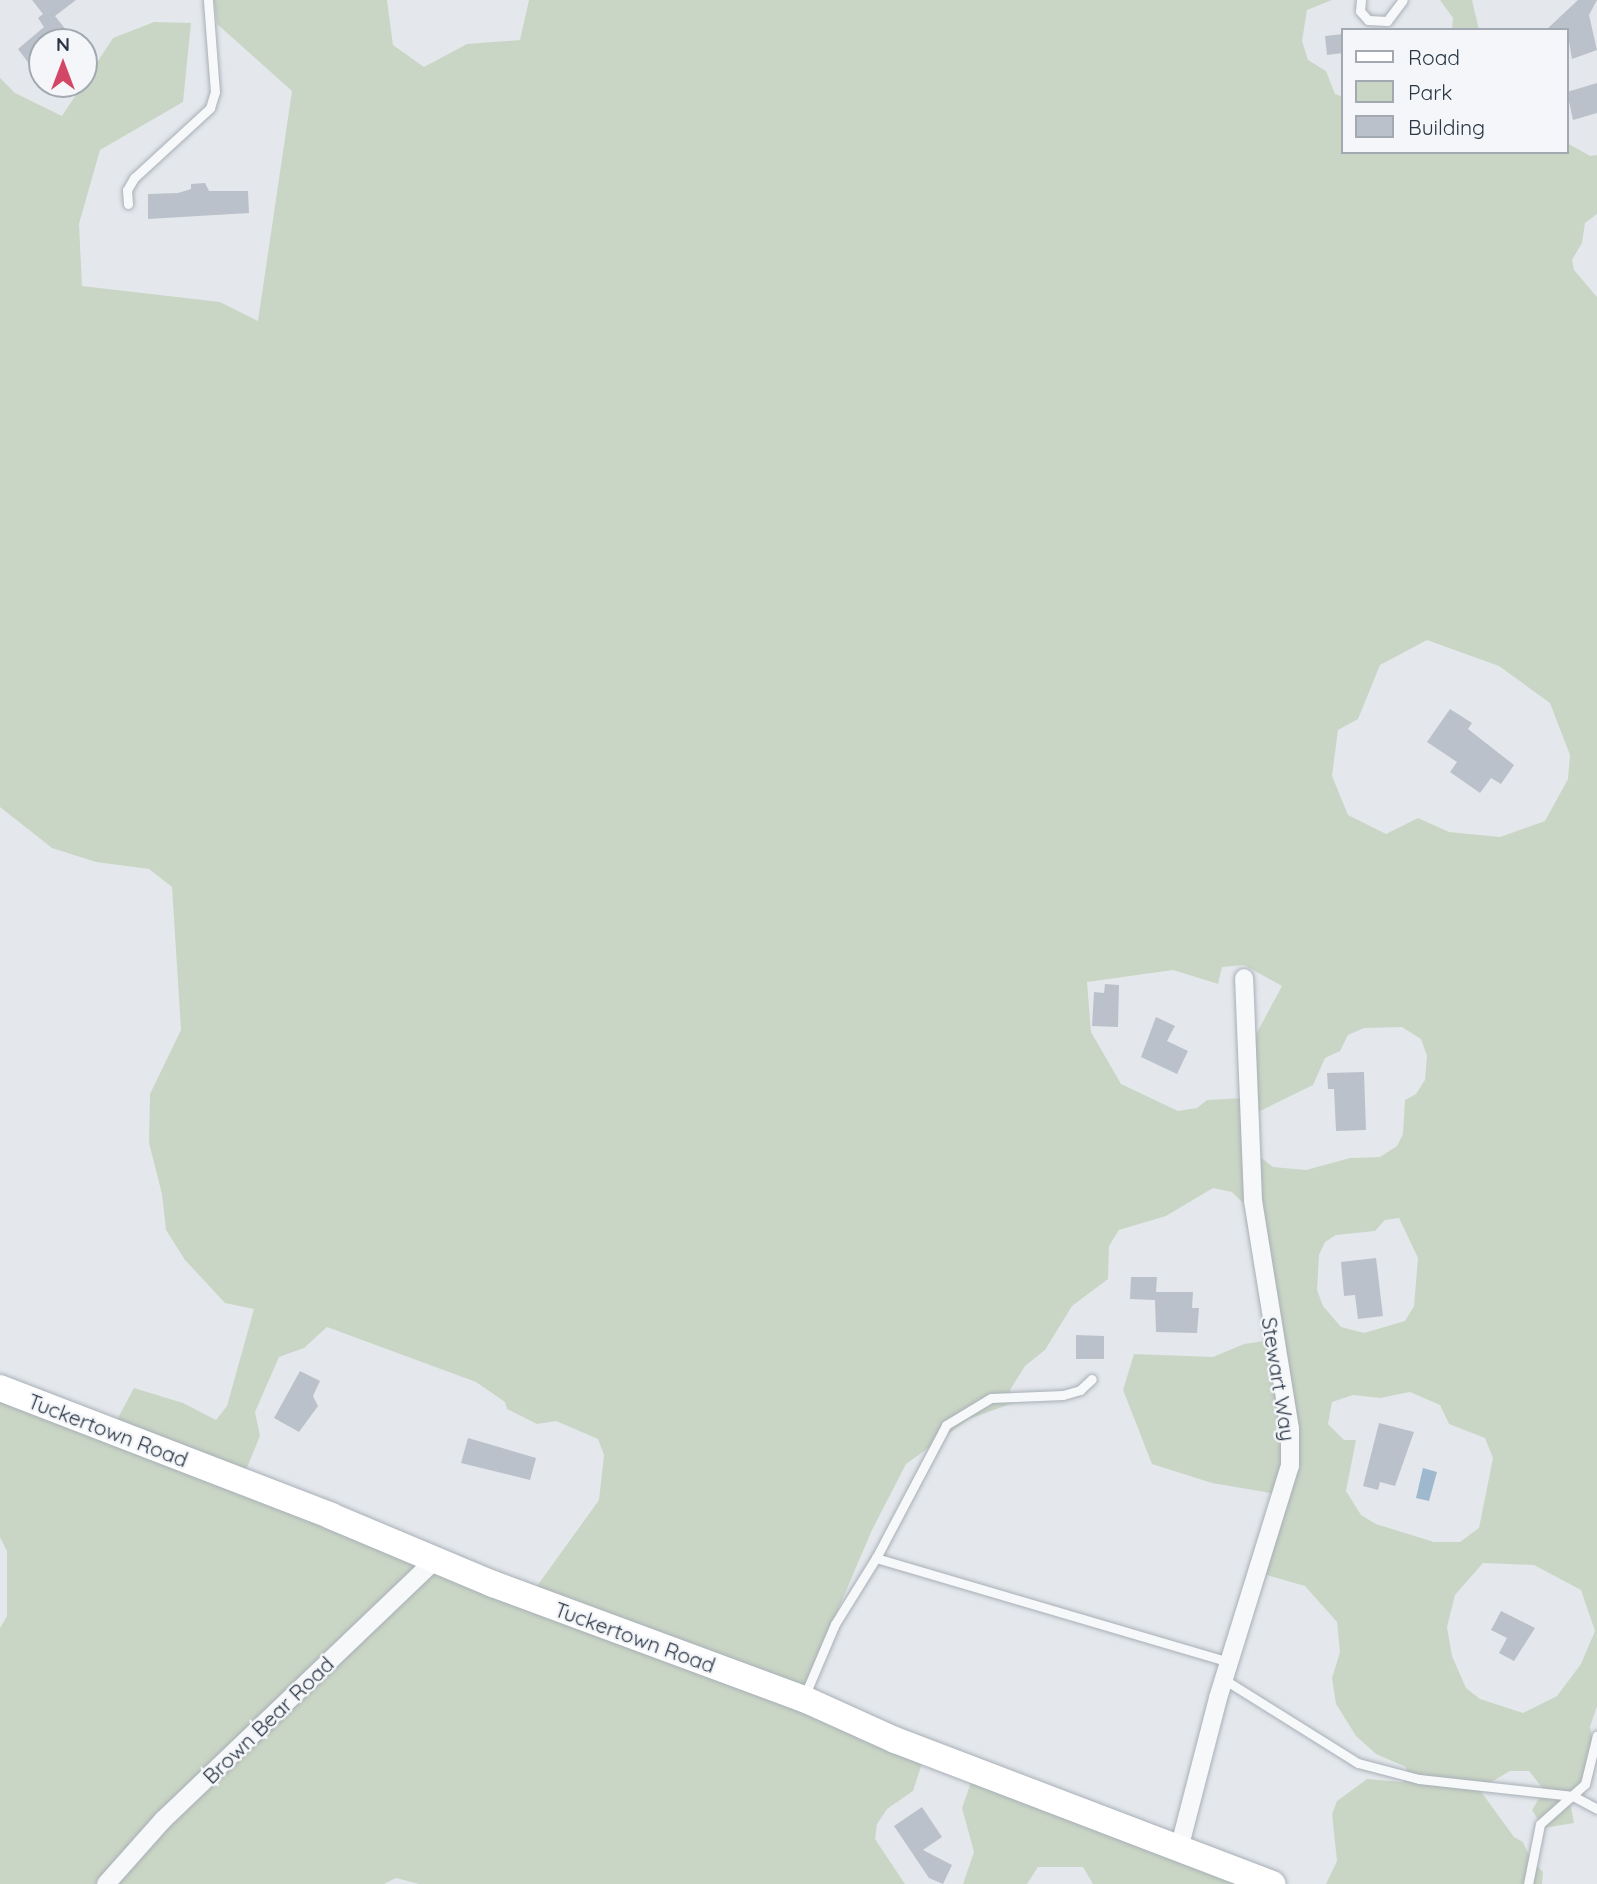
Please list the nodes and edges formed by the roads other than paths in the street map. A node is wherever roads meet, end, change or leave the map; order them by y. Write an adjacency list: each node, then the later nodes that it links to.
1 (208, 0): 4 (lane)
2 (1361, 0): 3 (lane)
3 (1403, 0)
4 (128, 204)
5 (1244, 978): 10 (street, Stewart Way)
6 (1092, 1379): 8 (lane)
7 (0, 1388): 9 (street, Tuckertown Road)
8 (876, 1558): 10 (lane); 12 (lane)
9 (435, 1560): 12 (street, Tuckertown Road); 17 (street, Brown Bear Road)
10 (1230, 1662): 11 (street, Stewart Way)
11 (1225, 1680): 14 (lane); 16 (street, Stewart Way)
12 (804, 1699): 16 (street, Tuckertown Road)
13 (1597, 1735): 14 (lane)
14 (1573, 1796): 15 (lane); 19 (lane)
15 (1597, 1809)
16 (1179, 1849): 18 (street, Tuckertown Road)
17 (106, 1884)
18 (1272, 1884)
19 (1528, 1884)

